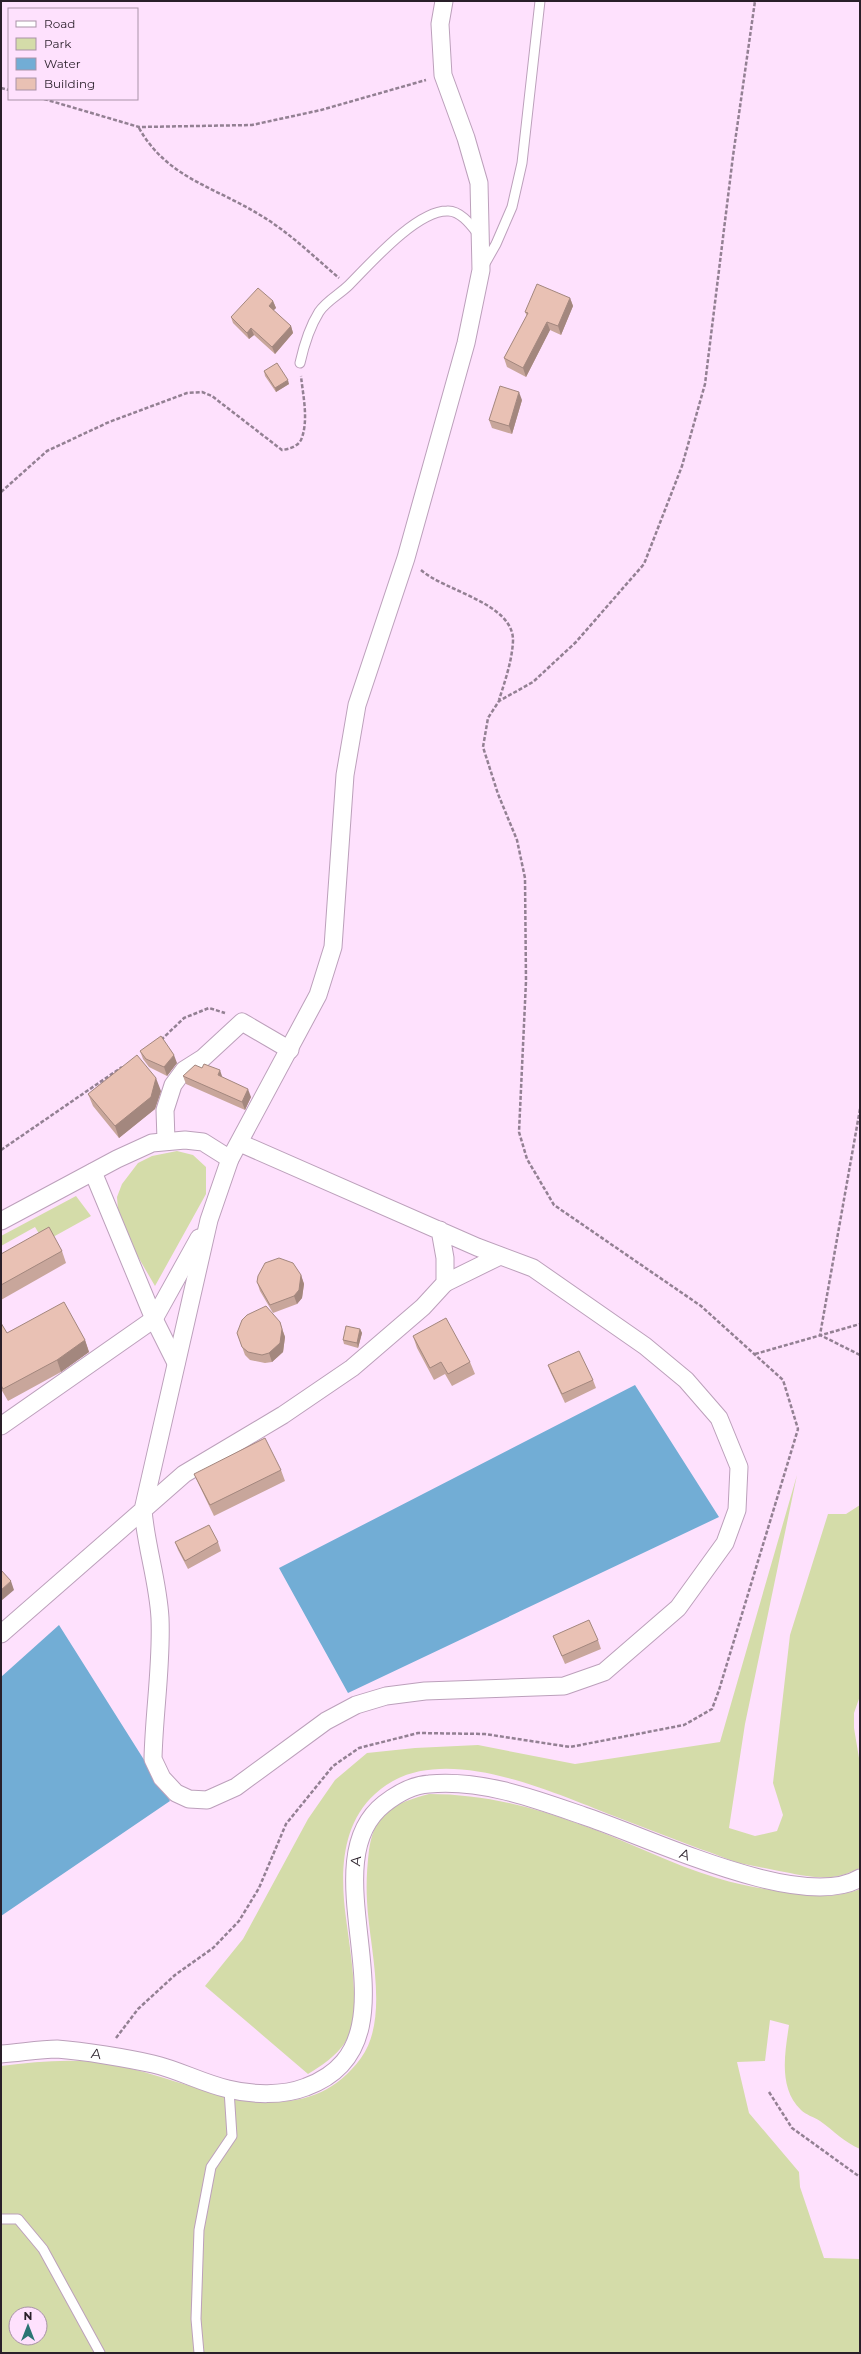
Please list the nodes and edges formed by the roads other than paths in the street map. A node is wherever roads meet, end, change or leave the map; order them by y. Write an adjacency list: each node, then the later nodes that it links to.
1 (444, 1): 3 (street)
2 (540, 1): 4 (lane)
3 (480, 237): 4 (street); 5 (lane)
4 (481, 270): 6 (street)
5 (300, 363)
6 (290, 1050): 7 (street); 8 (street)
7 (166, 1140): 9 (street); 10 (street)
8 (240, 1143): 9 (street); 13 (street)
9 (230, 1158): 11 (street)
10 (93, 1172): 12 (street); 16 (street)
11 (209, 1220): 16 (street); 17 (street)
12 (1, 1221)
13 (440, 1230): 14 (street); 15 (street)
14 (500, 1256): 15 (street); 19 (street)
15 (445, 1283): 19 (street)
16 (154, 1319): 17 (street); 18 (street)
17 (176, 1362): 19 (street)
18 (1, 1426)
19 (142, 1510): 20 (street)
20 (1, 1634)
21 (860, 1878): 23 (street, A)
22 (1, 2054): 23 (street, A)
23 (229, 2090): 26 (lane)
24 (1, 2219): 25 (lane)
25 (100, 2353)
26 (199, 2353)

